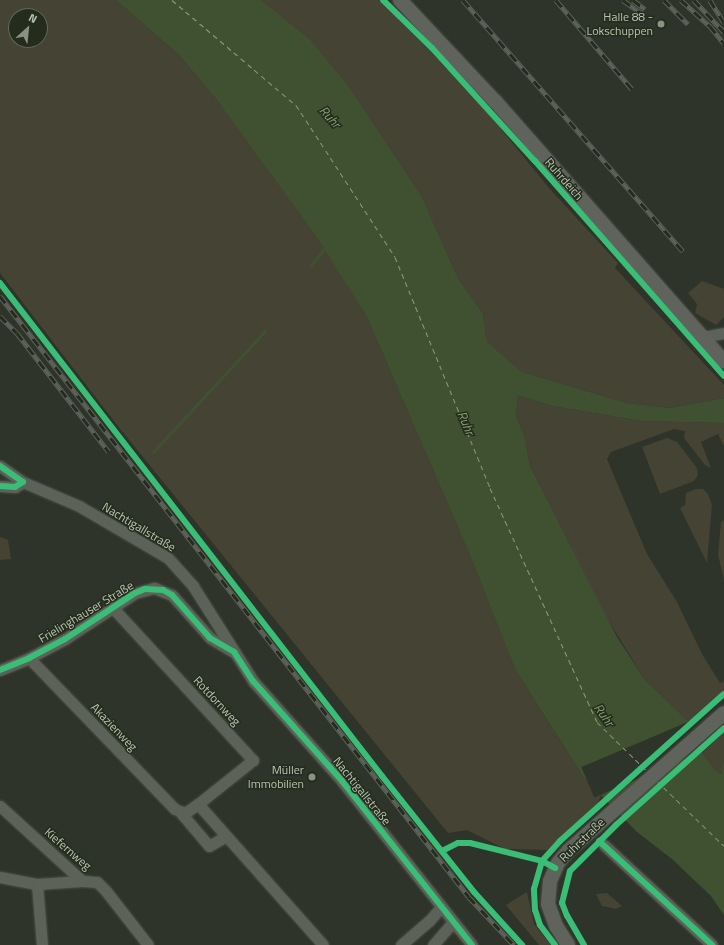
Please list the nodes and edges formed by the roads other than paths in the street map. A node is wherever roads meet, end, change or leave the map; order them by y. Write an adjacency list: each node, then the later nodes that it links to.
1 (400, 0): 3 (main road, Ruhrdeich)
2 (724, 334): 3 (street)
3 (703, 337): 4 (main road, Ruhrdeich)
4 (724, 362)
5 (0, 466): 6 (street, Nachtigallstraße)
6 (23, 482): 7 (street); 9 (street, Nachtigallstraße)
7 (0, 486)
8 (113, 608): 9 (street, Frielinghauser Straße); 10 (street, Frielinghauser Straße); 13 (street, Rotdornweg)
9 (234, 652): 21 (street, Nachtigallstraße)
10 (29, 658): 11 (street, Frielinghauser Straße); 15 (street, Akazienweg)
11 (0, 670)
12 (724, 713): 29 (main road, Ruhrstraße)
13 (198, 804): 15 (street); 16 (street)
14 (0, 806): 19 (street, Kiefernweg)
15 (180, 813): 16 (street, Akazienweg)
16 (227, 836): 25 (street)
17 (604, 845): 30 (street)
18 (0, 877): 20 (street)
19 (82, 881): 20 (street); 24 (street, Kiefernweg)
20 (37, 884): 23 (street)
21 (441, 907): 22 (street, Nachtigallstraße); 26 (street)
22 (452, 922): 27 (street); 28 (street, Nachtigallstraße)
23 (42, 945)
24 (148, 945)
25 (323, 945)
26 (401, 945)
27 (433, 945)
28 (472, 945)
29 (568, 945)
30 (712, 945)

